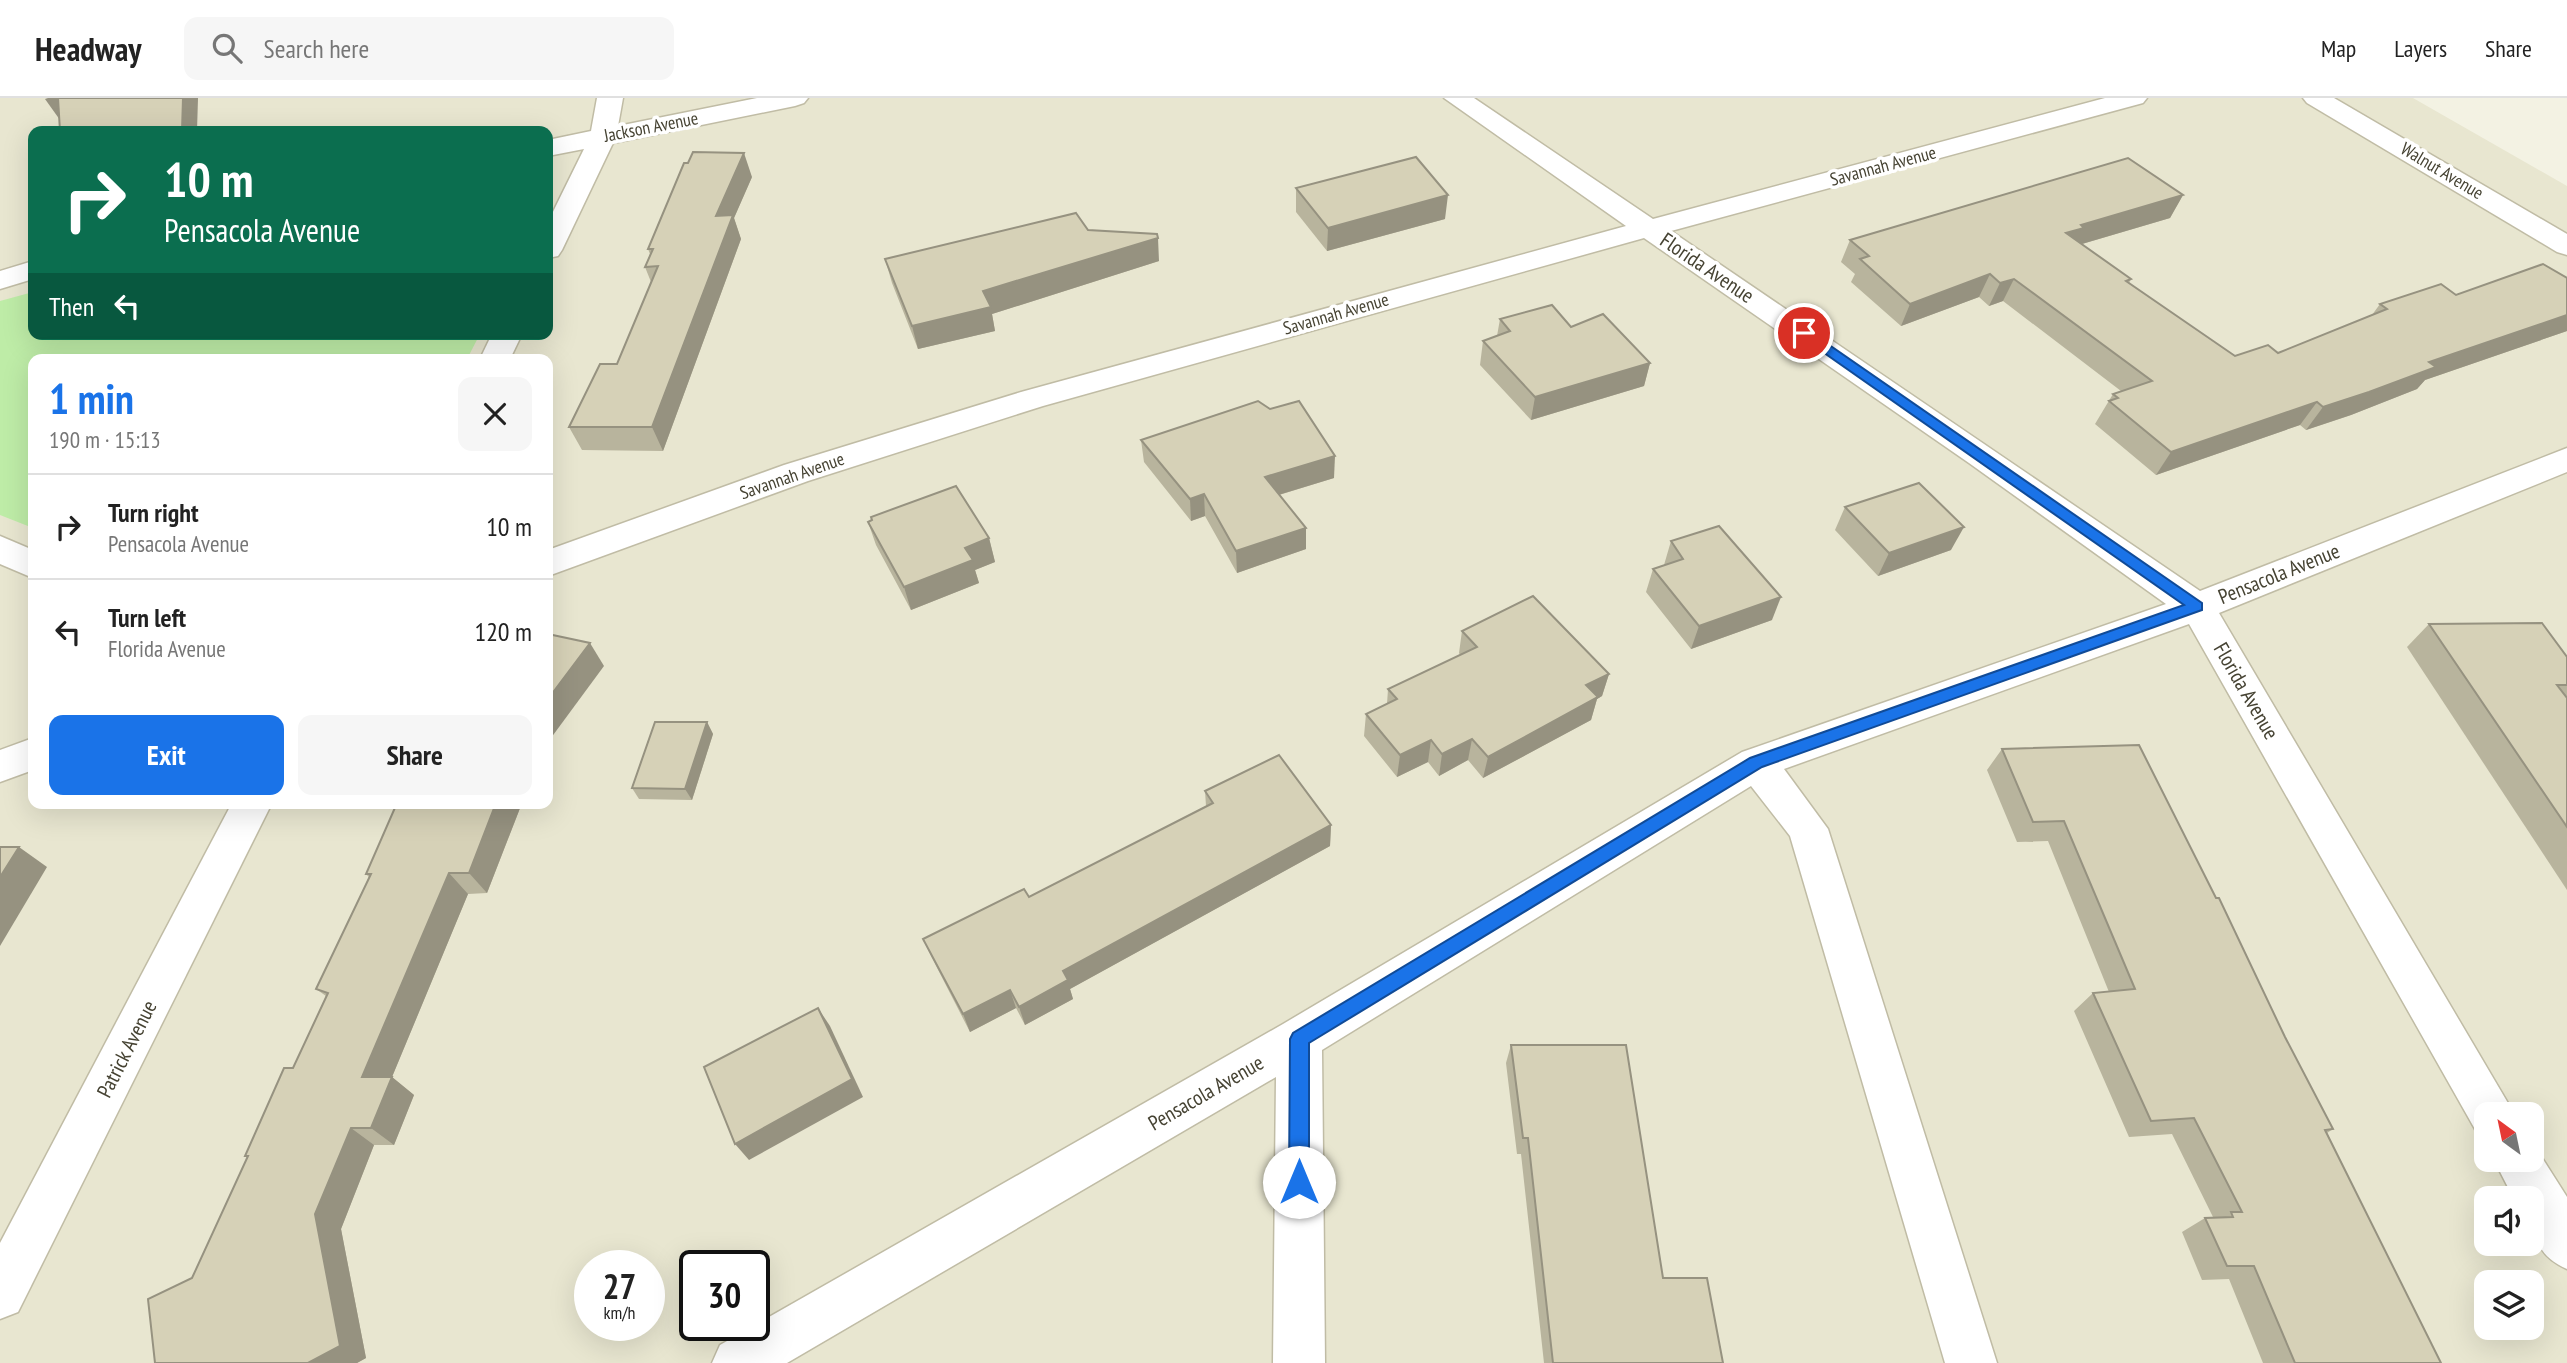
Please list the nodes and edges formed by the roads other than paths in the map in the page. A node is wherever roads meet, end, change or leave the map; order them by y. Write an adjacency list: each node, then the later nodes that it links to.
1 (610, 98): 6 (street)
2 (795, 98): 6 (street, Jackson Avenue)
3 (1457, 98): 8 (street, Florida Avenue)
4 (2134, 98): 8 (street, Savannah Avenue)
5 (2316, 98): 10 (street, Walnut Avenue)
6 (603, 137): 7 (street, Jackson Avenue); 9 (street)
7 (553, 147)
8 (1650, 230): 15 (street, Savannah Avenue); 17 (street, Florida Avenue)
9 (553, 240)
10 (2567, 246)
11 (28, 272): 12 (street)
12 (0, 280)
13 (2565, 463): 17 (street, Pensacola Avenue)
14 (0, 549): 16 (street)
15 (553, 561)
16 (28, 563)
17 (2197, 607): 19 (street, Pensacola Avenue); 23 (street, Florida Avenue)
18 (28, 756): 20 (street)
19 (1756, 763): 22 (street, Pensacola Avenue); 29 (street)
20 (0, 766)
21 (249, 809): 26 (street, Patrick Avenue)
22 (1299, 1039): 27 (street, Pensacola Avenue); 28 (street)
23 (2484, 1102)
24 (2525, 1172): 25 (street)
25 (2567, 1244)
26 (0, 1294)
27 (738, 1363)
28 (1299, 1363)
29 (1971, 1363)

